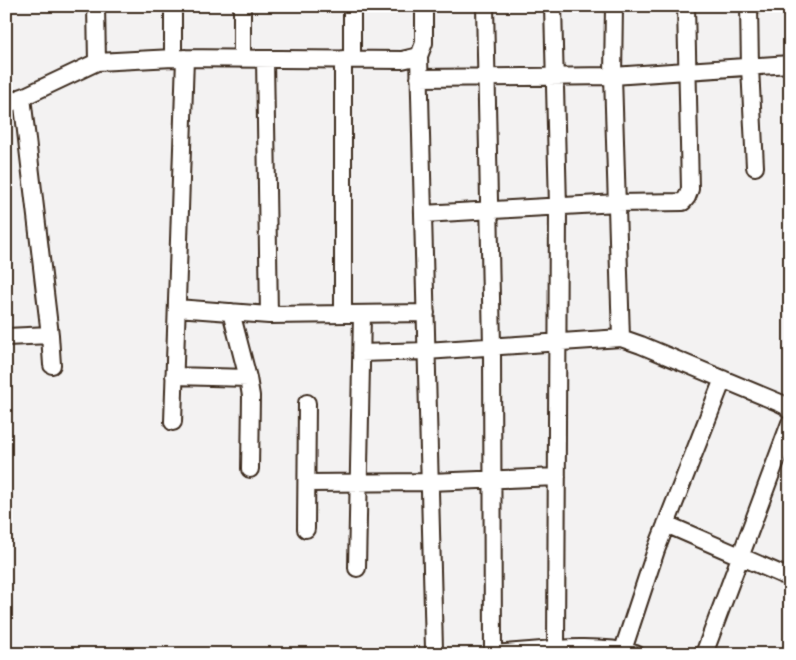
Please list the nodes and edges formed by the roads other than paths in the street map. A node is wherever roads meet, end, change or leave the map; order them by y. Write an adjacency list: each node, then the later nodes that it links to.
1 (96, 6): 16 (street)
2 (173, 6): 12 (street)
3 (242, 6): 13 (street)
4 (352, 6): 15 (street)
5 (424, 6): 11 (street)
6 (485, 6): 23 (street)
7 (554, 6): 21 (street)
8 (614, 6): 20 (street)
9 (686, 6): 19 (street)
10 (749, 6): 18 (street)
11 (419, 56): 15 (street); 22 (street)
12 (179, 58): 13 (street); 16 (street); 31 (street)
13 (242, 58): 14 (street)
14 (266, 58): 15 (street); 36 (street)
15 (347, 59): 34 (street)
16 (97, 62): 24 (street)
17 (790, 64): 18 (street)
18 (750, 67): 19 (street); 26 (street)
19 (686, 71): 20 (street); 27 (street)
20 (613, 76): 21 (street); 27 (street)
21 (555, 77): 23 (street); 28 (street)
22 (419, 78): 23 (street); 30 (street)
23 (486, 78): 29 (street)
24 (22, 97): 25 (street); 37 (street)
25 (6, 105)
26 (754, 167)
27 (617, 203): 28 (street); 39 (street)
28 (558, 207): 29 (street); 40 (street)
29 (489, 211): 30 (street); 41 (street)
30 (423, 214): 33 (street)
31 (177, 308): 32 (street); 45 (street)
32 (231, 312): 36 (street); 46 (street)
33 (426, 313): 35 (street); 42 (street)
34 (343, 314): 35 (street); 36 (street)
35 (362, 314): 43 (street)
36 (269, 315)
37 (50, 335): 38 (street); 44 (street)
38 (6, 336)
39 (621, 338): 40 (street); 47 (street)
40 (558, 342): 41 (street); 53 (street)
41 (492, 346): 42 (street); 54 (street)
42 (426, 351): 43 (street); 55 (street)
43 (361, 353): 57 (street)
44 (52, 365)
45 (174, 376): 46 (street); 50 (street)
46 (248, 378): 52 (street)
47 (723, 379): 49 (street); 58 (street)
48 (307, 403): 56 (street)
49 (790, 412)
50 (173, 422)
51 (790, 423): 60 (street)
52 (250, 469)
53 (557, 477): 54 (street); 63 (street)
54 (492, 480): 55 (street); 66 (street)
55 (430, 482): 57 (street); 65 (street)
56 (306, 483): 57 (street); 59 (street)
57 (358, 483): 61 (street)
58 (666, 524): 60 (street); 64 (street)
59 (306, 529)
60 (740, 556): 62 (street); 67 (street)
61 (357, 568)
62 (790, 578)
63 (558, 651): 64 (street); 66 (street)
64 (629, 652)
65 (436, 654)
66 (493, 654)
67 (704, 654)

